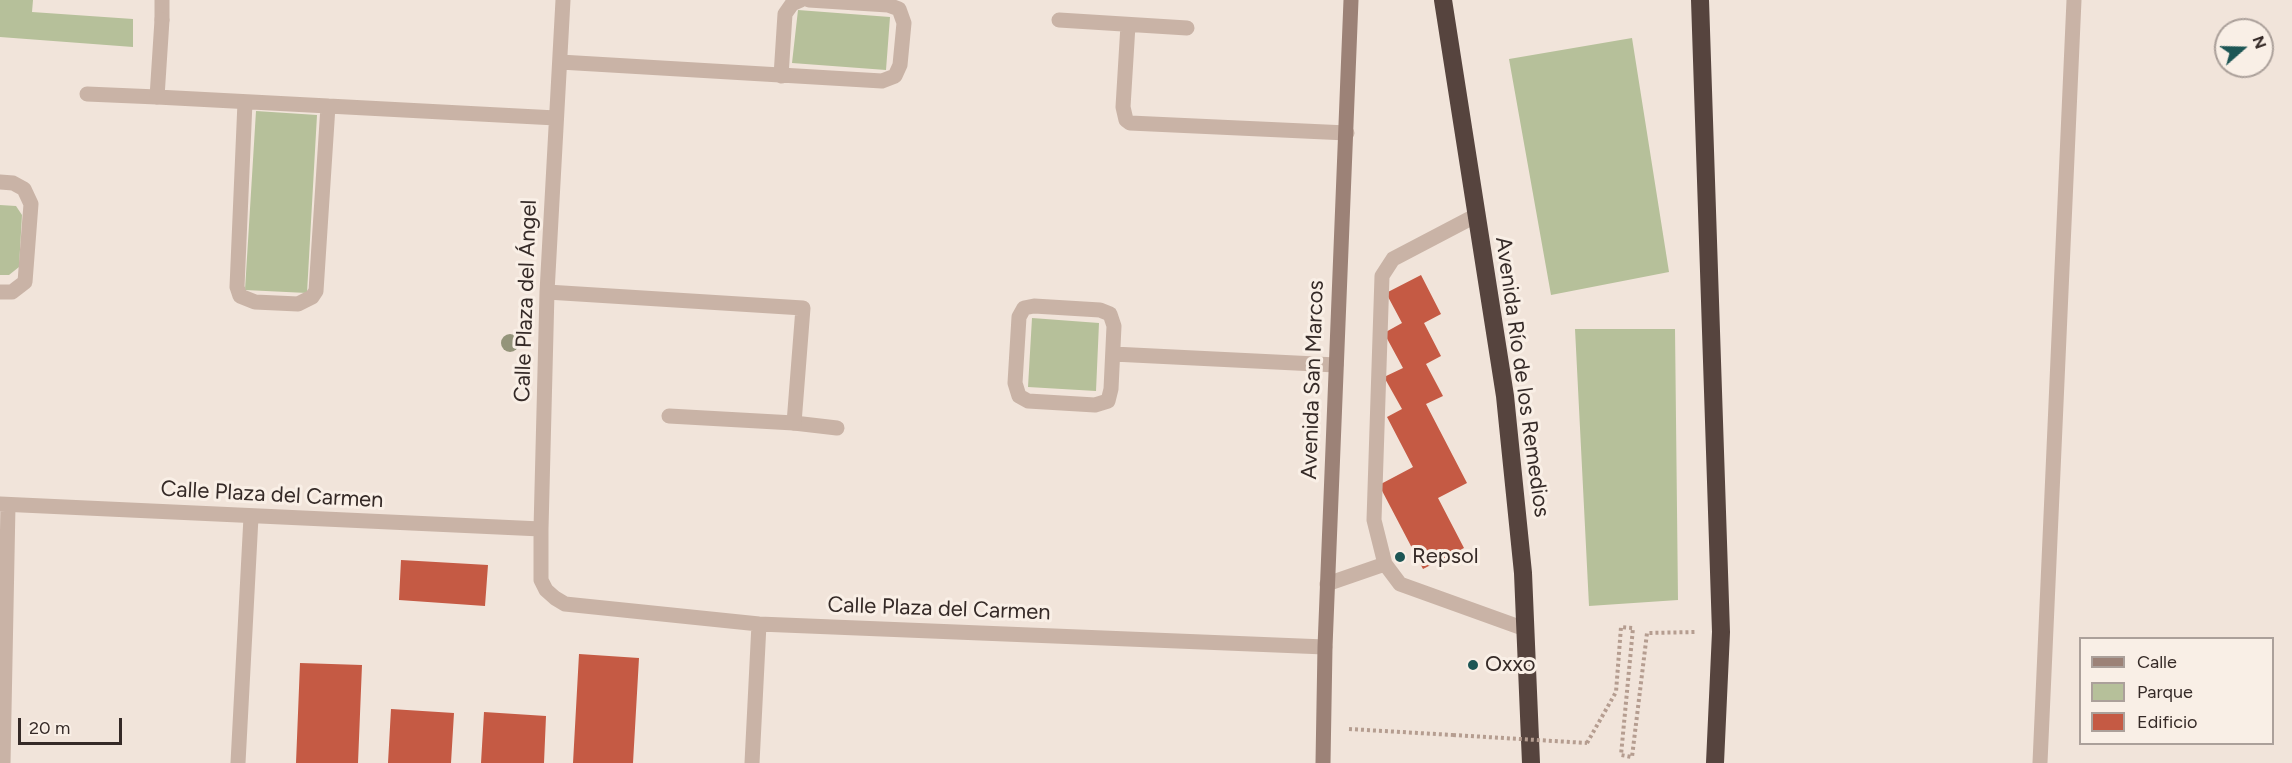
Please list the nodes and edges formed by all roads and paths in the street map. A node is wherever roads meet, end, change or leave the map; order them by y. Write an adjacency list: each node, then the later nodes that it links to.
1 (162, 0): 15 (street)
2 (563, 0): 12 (street, Calle Plaza del Ángel)
3 (801, 0): 13 (street)
4 (809, 0): 13 (street)
5 (1351, 0): 19 (street, Avenida San Marcos)
6 (1443, 0): 21 (highway, Avenida Río de los Remedios)
7 (1700, 0): 37 (highway)
8 (2074, 0): 47 (street)
9 (1059, 20): 10 (street)
10 (1128, 25): 11 (street); 19 (street)
11 (1187, 28)
12 (560, 62): 13 (street); 18 (street, Calle Plaza del Ángel)
13 (781, 76)
14 (87, 94): 15 (street)
15 (157, 97): 16 (street)
16 (245, 102): 17 (street); 17 (street)
17 (328, 106): 18 (street)
18 (556, 118): 22 (street, Calle Plaza del Ángel)
19 (1347, 133): 25 (street, Avenida San Marcos)
20 (0, 182): 23 (street)
21 (1475, 216): 32 (street); 36 (highway, Avenida Río de los Remedios)
22 (547, 291): 27 (street); 31 (street, Calle Plaza del Ángel)
23 (0, 292)
24 (1113, 354): 24 (street); 25 (street)
25 (1336, 365): 33 (street, Avenida San Marcos)
26 (669, 416): 27 (street)
27 (794, 423): 28 (street)
28 (837, 428)
29 (4, 504): 30 (street, Calle Plaza del Carmen); 40 (street)
30 (251, 517): 31 (street, Calle Plaza del Carmen); 42 (street)
31 (541, 530): 34 (street, Calle Plaza del Ángel)
32 (1385, 564): 33 (street); 36 (street)
33 (1327, 584): 38 (street, Avenida San Marcos)
34 (555, 598): 35 (street, Calle Plaza del Carmen)
35 (759, 624): 38 (street, Calle Plaza del Carmen); 43 (street)
36 (1525, 629): 45 (highway, Avenida Río de los Remedios)
37 (1721, 632): 39 (path, bridge); 46 (highway)
38 (1325, 646): 39 (street, Avenida San Marcos)
39 (1324, 728): 44 (street, Avenida San Marcos)
40 (2, 736): 41 (street)
41 (3, 763)
42 (238, 763)
43 (752, 763)
44 (1323, 763)
45 (1531, 763)
46 (1715, 763)
47 (2040, 763)

